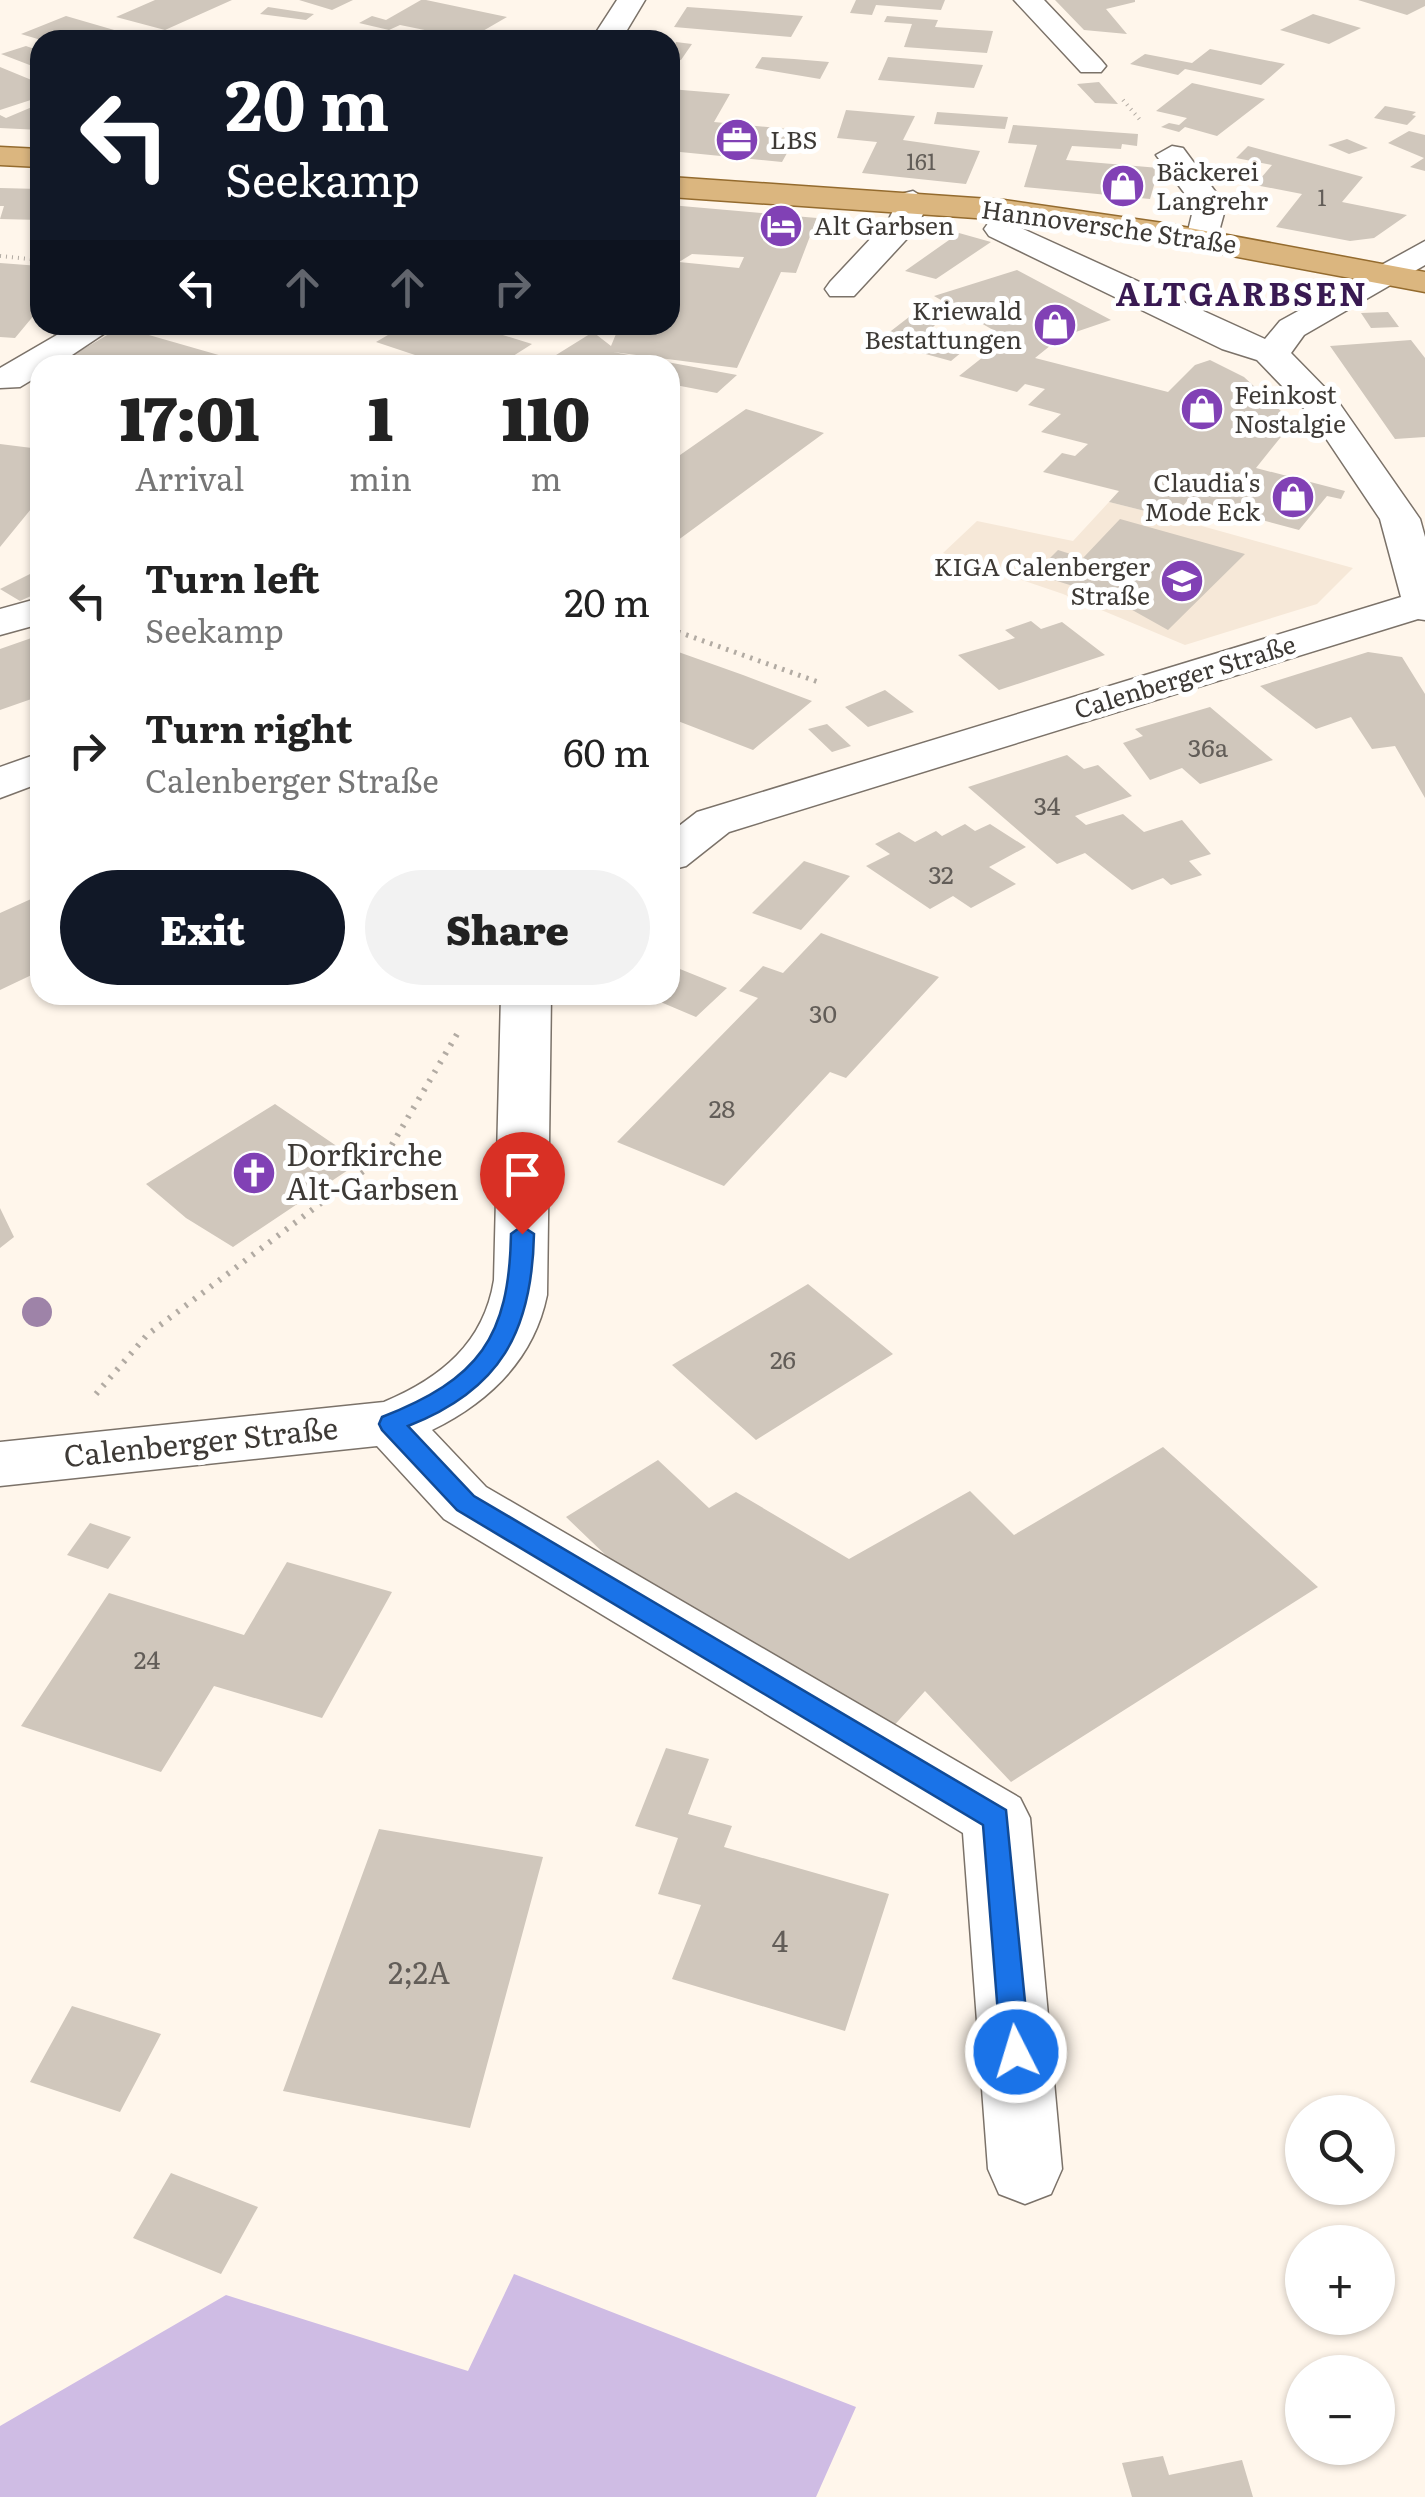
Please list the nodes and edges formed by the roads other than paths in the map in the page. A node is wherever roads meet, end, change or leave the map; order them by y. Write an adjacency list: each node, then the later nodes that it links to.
1 (632, 0): 3 (street)
2 (1028, 0): 4 (street)
3 (612, 30)
4 (1091, 66)
5 (1172, 155): 11 (street)
6 (0, 156): 7 (main road)
7 (30, 158)
8 (680, 187): 9 (main road, Hannoversche Straße)
9 (913, 201): 11 (main road, Hannoversche Straße); 15 (street)
10 (1001, 229): 17 (street)
11 (1203, 239): 13 (main road, Hannoversche Straße)
12 (1425, 251): 13 (street)
13 (1384, 274): 14 (main road, Hannoversche Straße); 17 (street)
14 (1425, 282)
15 (842, 289)
16 (84, 335): 18 (street)
17 (1273, 353): 19 (street, Calenberger Straße)
18 (55, 355)
19 (1413, 518): 20 (street, Calenberger Straße)
20 (1424, 606): 26 (street, Calenberger Straße)
21 (30, 613): 22 (street)
22 (0, 623)
23 (30, 770): 24 (street)
24 (0, 784)
25 (680, 809): 26 (street)
26 (712, 822): 27 (street, Calenberger Straße)
27 (680, 848)
28 (526, 1005): 29 (street, Calenberger Straße)
29 (391, 1424): 30 (street, Calenberger Straße); 31 (street)
30 (0, 1464)
31 (1025, 2169)

